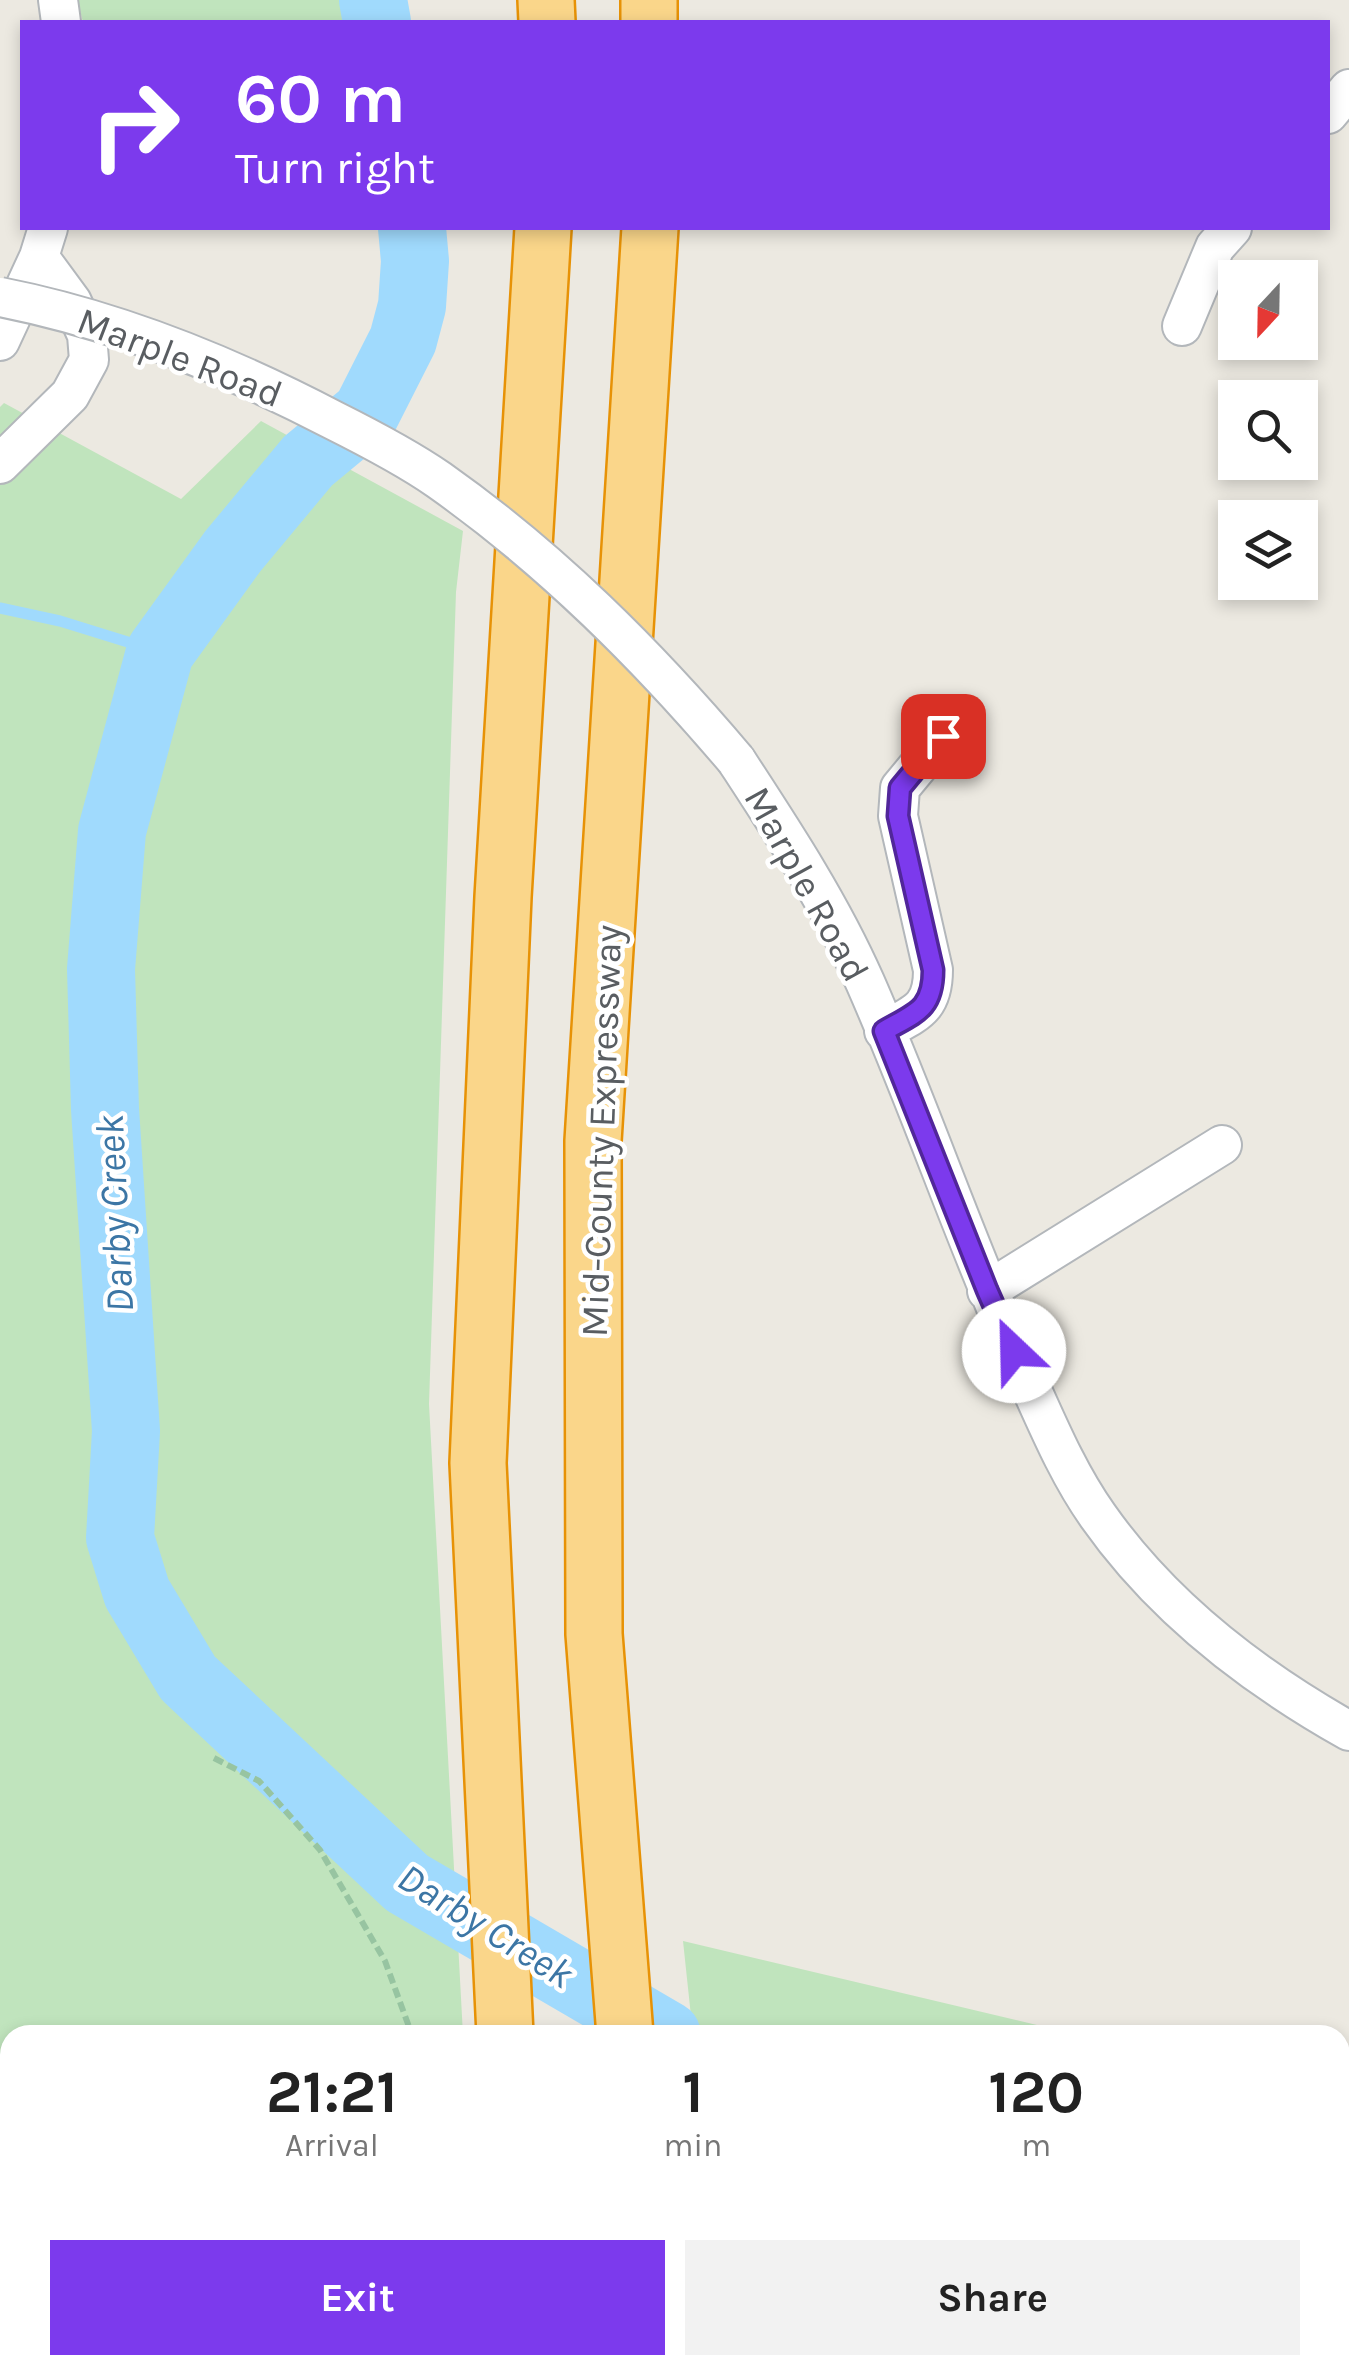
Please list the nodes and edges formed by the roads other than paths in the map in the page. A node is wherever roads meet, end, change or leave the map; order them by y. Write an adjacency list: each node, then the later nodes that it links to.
1 (1349, 89): 2 (street)
2 (1330, 112)
3 (543, 230): 16 (highway)
4 (650, 230): 17 (highway, Mid-County Expressway)
5 (1230, 230): 8 (street)
6 (44, 242): 9 (street); 10 (street)
7 (0, 297): 12 (street, Marple Road, bridge)
8 (1182, 326)
9 (0, 341)
10 (0, 464)
11 (943, 736): 12 (street)
12 (884, 1031): 14 (street, Marple Road)
13 (1222, 1145): 14 (street)
14 (987, 1290): 15 (street, Marple Road)
15 (1349, 1731)
16 (505, 2025)
17 (625, 2025)

